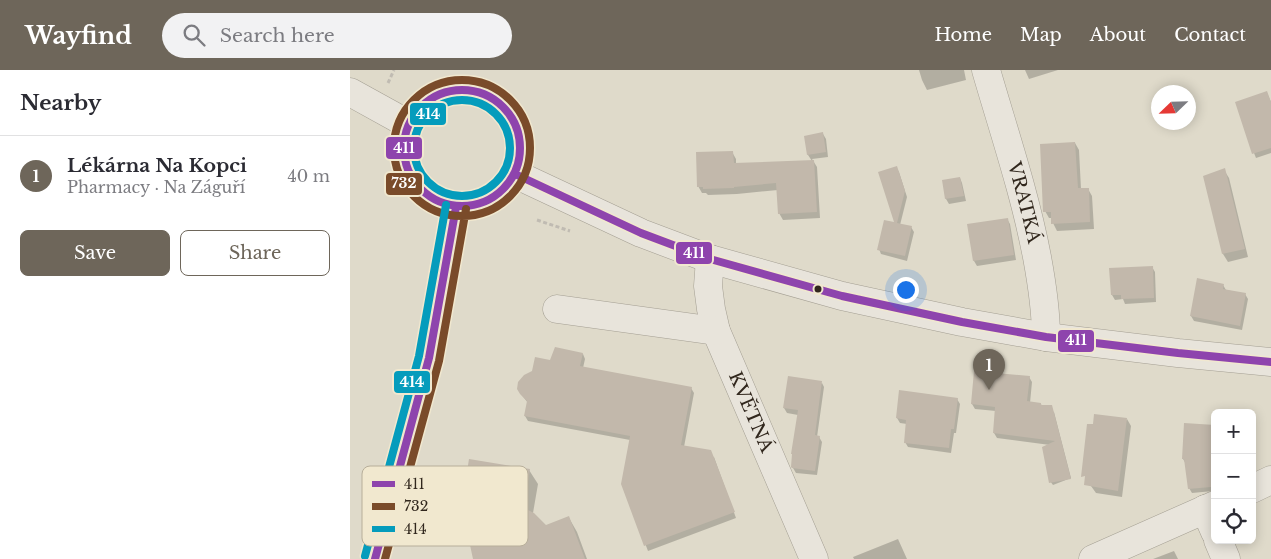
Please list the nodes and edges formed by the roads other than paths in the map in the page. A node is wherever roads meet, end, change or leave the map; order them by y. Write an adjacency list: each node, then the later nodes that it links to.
1 (986, 70): 10 (street, VRATKÁ)
2 (478, 80): 4 (main road); 5 (main road)
3 (350, 92): 4 (street)
4 (408, 124): 6 (main road)
5 (515, 174): 6 (main road); 7 (street)
6 (456, 207): 12 (main road)
7 (710, 259): 9 (street, KVĚTNÁ); 10 (street)
8 (557, 309): 9 (street)
9 (716, 331): 19 (street, KVĚTNÁ)
10 (1046, 337): 11 (street)
11 (1271, 362)
12 (400, 466)
13 (1271, 480): 14 (street)
14 (1256, 487)
15 (1211, 515): 20 (street)
16 (1220, 544): 21 (street)
17 (378, 546): 18 (main road)
18 (375, 559)
19 (814, 559)
20 (1093, 559)
21 (1226, 559)

